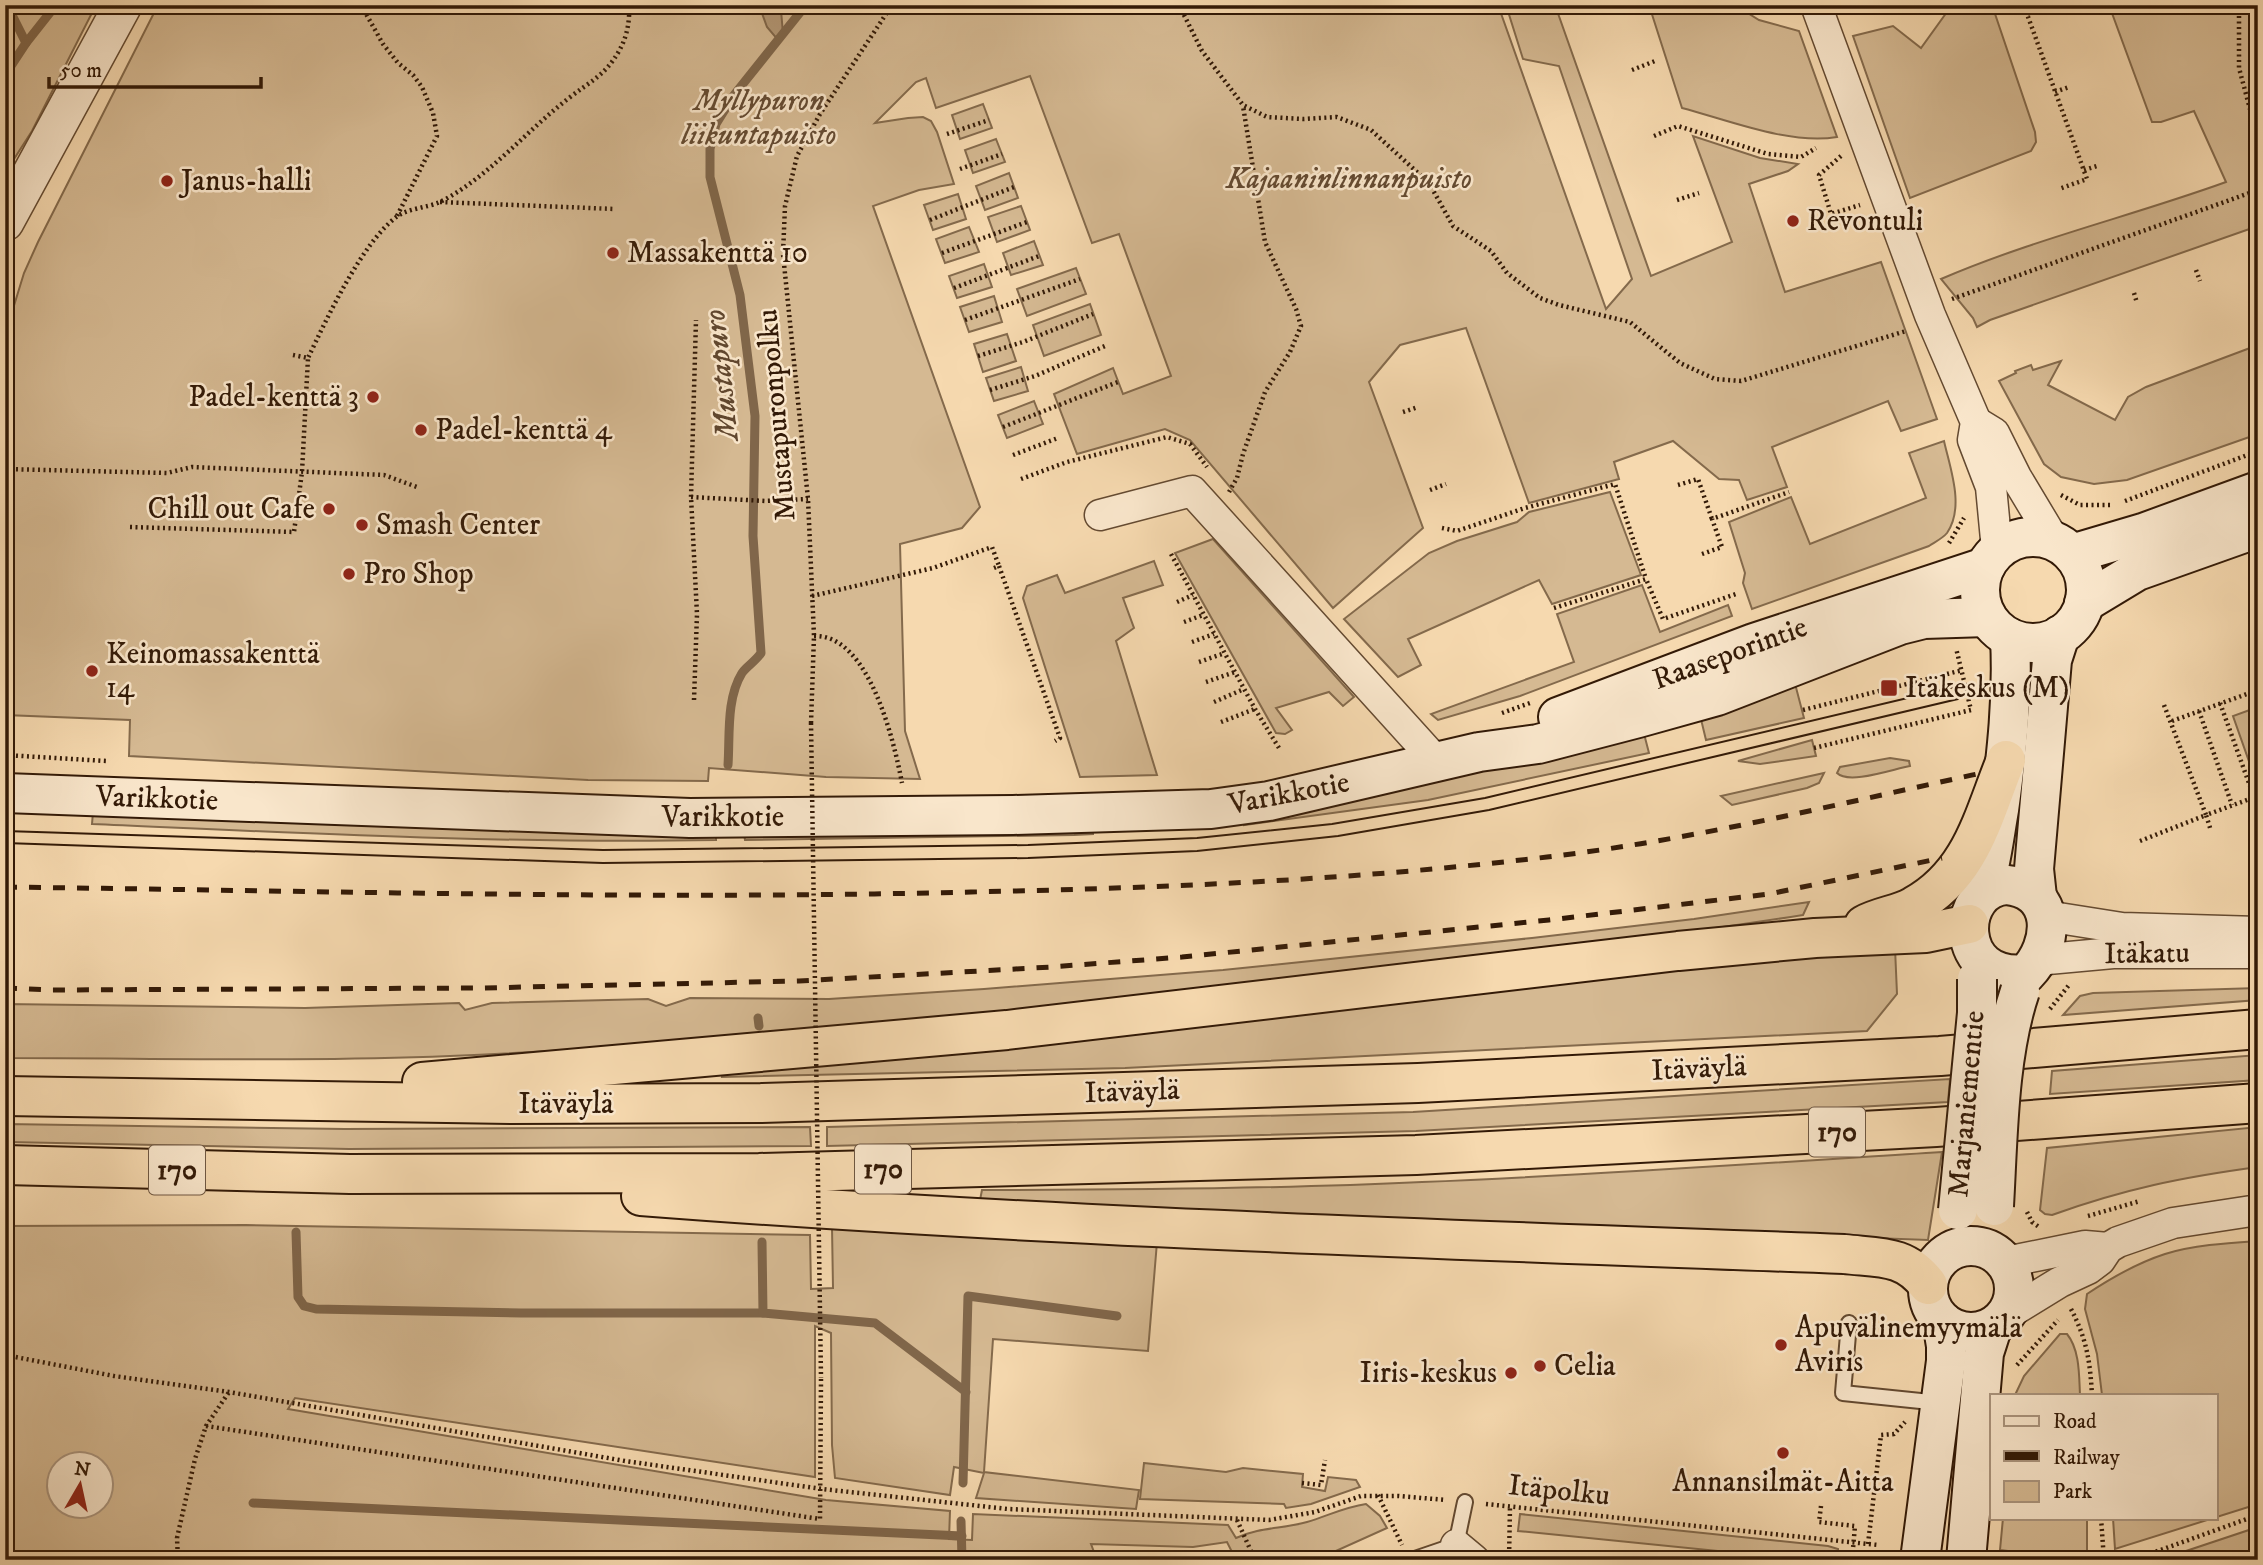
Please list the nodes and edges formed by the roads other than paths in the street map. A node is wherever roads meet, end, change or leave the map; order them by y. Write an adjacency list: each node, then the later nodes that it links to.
1 (123, 5): 3 (street)
2 (1816, 5): 4 (street)
3 (5, 222)
4 (1976, 422): 8 (street); 9 (street)
5 (2258, 491): 8 (main road)
6 (1100, 515): 15 (street)
7 (2258, 528): 10 (main road)
8 (2064, 548): 9 (main road); 10 (main road)
9 (1991, 559): 11 (main road); 13 (main road, Raaseporintie)
10 (2084, 603): 12 (main road)
11 (1998, 627): 12 (main road); 13 (main road, Raaseporintie); 14 (main road, Marjaniementie)
12 (2060, 635): 17 (main road)
13 (1479, 752): 15 (main road, Raaseporintie)
14 (2006, 760): 19 (highway); 20 (main road, Marjaniementie)
15 (1437, 762): 16 (main road, Varikkotie)
16 (5, 793)
17 (2041, 907): 18 (street, Itäkatu); 20 (main road); 22 (main road)
18 (2258, 932)
19 (1844, 937): 20 (highway); 25 (highway)
20 (1976, 938): 22 (main road); 29 (main road, Marjaniementie, bridge)
21 (2258, 953): 22 (street, Itäkatu)
22 (2027, 975): 29 (main road, Marjaniementie, bridge)
23 (2258, 1029): 25 (highway, Itäväylä / 170)
24 (5, 1096): 25 (highway, Itäväylä / 170)
25 (230, 1100)
26 (2258, 1103): 28 (highway, 170)
27 (5, 1165): 28 (highway, 170)
28 (349, 1174): 34 (highway)
29 (1992, 1207): 32 (main road, Marjaniementie); 33 (main road, Marjaniementie)
30 (2258, 1210): 31 (street)
31 (2108, 1248): 33 (street); 36 (street)
32 (1946, 1253): 33 (main road); 34 (main road)
33 (2000, 1257): 36 (main road)
34 (1928, 1285): 35 (main road)
35 (1942, 1321): 36 (main road); 38 (main road)
36 (1999, 1321): 43 (main road)
37 (1849, 1323): 38 (lane)
38 (1941, 1403): 42 (main road)
39 (1465, 1502): 41 (lane)
40 (1408, 1554): 41 (lane)
41 (1462, 1555)
42 (1920, 1560)
43 (1966, 1560)

